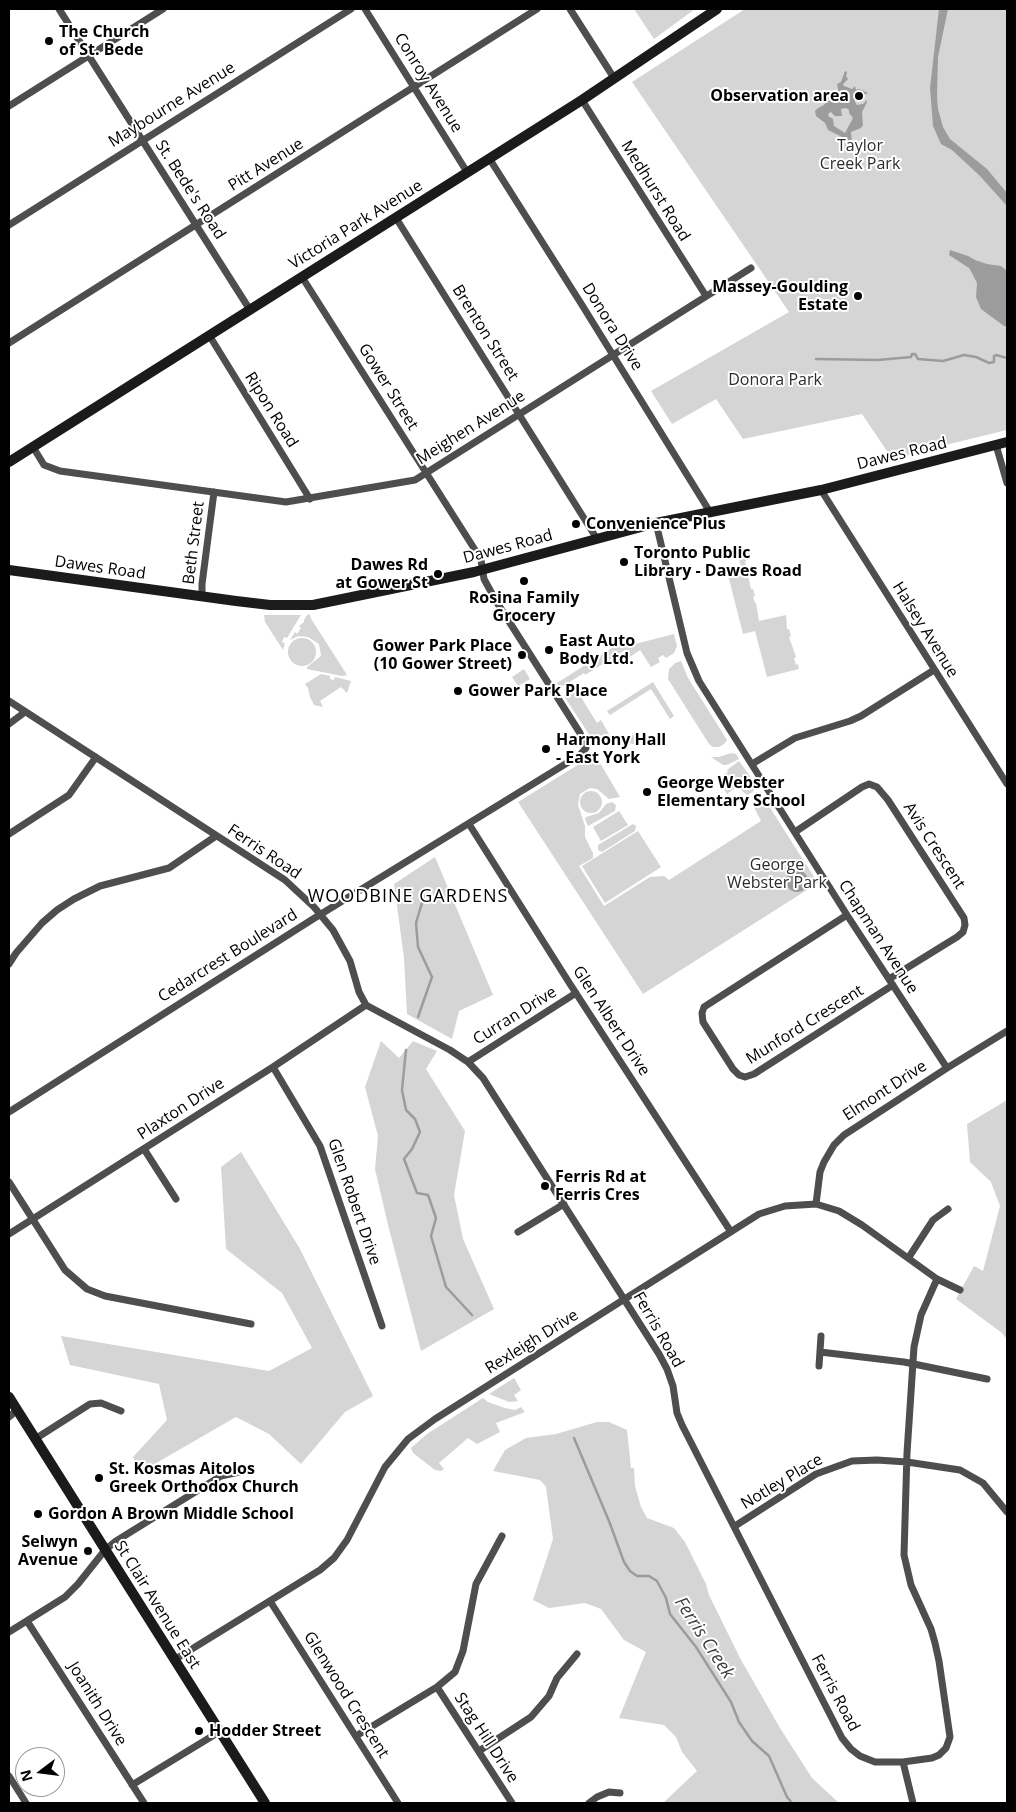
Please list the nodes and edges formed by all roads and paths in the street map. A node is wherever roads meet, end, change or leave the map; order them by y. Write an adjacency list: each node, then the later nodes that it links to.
1 (59, 9): 8 (street, St. Bede's Road)
2 (163, 9): 8 (street)
3 (351, 9): 13 (street, Maybourne Avenue)
4 (365, 9): 10 (street, Conroy Avenue)
5 (537, 9): 10 (street, Pitt Avenue)
6 (570, 9): 9 (street)
7 (717, 9): 9 (main road, Victoria Park Avenue)
8 (89, 56): 12 (street); 13 (street, St. Bede's Road)
9 (614, 78): 11 (main road, Victoria Park Avenue)
10 (415, 87): 15 (street, Conroy Avenue); 18 (street, Pitt Avenue)
11 (582, 100): 14 (main road, Victoria Park Avenue); 21 (street, Medhurst Road)
12 (9, 106)
13 (143, 141): 17 (street, Maybourne Avenue); 18 (street, St. Bede's Road)
14 (489, 158): 15 (main road, Victoria Park Avenue); 25 (street, Donora Drive)
15 (467, 172): 16 (main road, Victoria Park Avenue)
16 (396, 218): 20 (main road, Victoria Park Avenue); 26 (street, Brenton Street)
17 (9, 225)
18 (197, 225): 22 (street, St. Bede's Road); 24 (street, Pitt Avenue)
19 (751, 268): 21 (street, Meighen Avenue)
20 (302, 277): 22 (main road, Victoria Park Avenue); 31 (street, Gower Street)
21 (706, 296): 25 (street, Meighen Avenue)
22 (250, 310): 23 (main road, Victoria Park Avenue)
23 (209, 335): 29 (main road, Victoria Park Avenue); 35 (street, Ripon Road)
24 (9, 343)
25 (613, 355): 26 (street, Meighen Avenue); 36 (street, Donora Drive)
26 (520, 414): 31 (street, Meighen Avenue); 38 (street, Brenton Street)
27 (1007, 442): 28 (main road, Dawes Road)
28 (996, 445): 32 (street); 33 (main road, Dawes Road)
29 (33, 447): 30 (main road, Victoria Park Avenue); 34 (street, Meighen Avenue)
30 (9, 462)
31 (426, 473): 35 (street, Meighen Avenue); 40 (street, Gower Street)
32 (1007, 483)
33 (820, 490): 36 (main road, Dawes Road); 42 (street, Halsey Avenue)
34 (214, 492): 35 (street, Meighen Avenue); 41 (street, Beth Street)
35 (310, 499)
36 (710, 512): 37 (main road, Dawes Road)
37 (656, 523): 38 (main road, Dawes Road); 48 (street, Chapman Avenue)
38 (597, 539): 40 (main road, Dawes Road)
39 (9, 570): 41 (main road, Dawes Road)
40 (483, 570): 41 (main road, Dawes Road); 46 (street, Gower Street)
41 (202, 596)
42 (934, 670): 48 (street); 49 (street, Halsey Avenue)
43 (9, 700): 44 (street, Ferris Road)
44 (25, 712): 45 (street); 47 (street, Ferris Road)
45 (9, 724)
46 (585, 744): 50 (street, Cedarcrest Boulevard)
47 (96, 757): 52 (street); 53 (street, Ferris Road)
48 (752, 764): 51 (street, Chapman Avenue)
49 (1007, 784)
50 (469, 824): 54 (street, Cedarcrest Boulevard); 58 (street, Glen Albert Drive)
51 (795, 832): 55 (street, Chapman Avenue); 57 (street, Avis Crescent)
52 (9, 834)
53 (216, 836): 54 (street, Ferris Road); 56 (street)
54 (321, 914): 59 (street, Ferris Road); 64 (street, Cedarcrest Boulevard)
55 (847, 915): 57 (street, Chapman Avenue); 57 (street, Munford Crescent)
56 (9, 964)
57 (891, 982): 63 (street, Chapman Avenue)
58 (576, 993): 61 (street, Curran Drive); 73 (street, Glen Albert Drive)
59 (366, 1005): 61 (street, Ferris Road); 62 (street, Plaxton Drive)
60 (1007, 1031): 63 (street, Elmont Drive)
61 (468, 1062): 68 (street, Ferris Road)
62 (273, 1067): 65 (street, Plaxton Drive); 80 (street, Glen Robert Drive)
63 (947, 1068): 69 (street, Elmont Drive)
64 (9, 1112)
65 (144, 1149): 67 (street); 71 (street, Plaxton Drive)
66 (9, 1182): 71 (street)
67 (176, 1199)
68 (564, 1204): 72 (street); 78 (street, Ferris Road)
69 (816, 1204): 73 (street, Rexleigh Drive); 75 (street, Rexleigh Drive)
70 (948, 1209): 75 (street)
71 (32, 1219): 74 (street, Plaxton Drive); 79 (street)
72 (518, 1232)
73 (730, 1232): 78 (street, Rexleigh Drive)
74 (9, 1234)
75 (909, 1257): 76 (street, Rexleigh Drive)
76 (937, 1278): 77 (street, Rexleigh Drive); 83 (street, Ferris Road)
77 (960, 1290)
78 (624, 1300): 93 (street, Ferris Road); 96 (street, Rexleigh Drive)
79 (251, 1324)
80 (382, 1326)
81 (821, 1336): 82 (street)
82 (820, 1352): 83 (street); 84 (street)
83 (913, 1363): 85 (street); 90 (street, Ferris Road)
84 (819, 1366)
85 (988, 1379)
86 (9, 1397): 88 (main road, St Clair Avenue East)
87 (120, 1411): 89 (street)
88 (13, 1414): 89 (main road, St Clair Avenue East)
89 (35, 1439): 95 (main road, St Clair Avenue East)
90 (907, 1462): 92 (street, Notley Place); 93 (street, Notley Place); 105 (street, Ferris Road)
91 (238, 1472): 95 (street)
92 (1007, 1512)
93 (735, 1526): 105 (street, Ferris Road)
94 (502, 1536): 101 (street)
95 (105, 1550): 97 (street); 100 (main road, St Clair Avenue East)
96 (270, 1601): 100 (street, Rexleigh Drive); 103 (street, Glenwood Crescent)
97 (27, 1620): 98 (street); 107 (street, Joanith Drive)
98 (9, 1632)
99 (577, 1654): 104 (street)
100 (174, 1660): 102 (main road, St Clair Avenue East)
101 (437, 1687): 103 (street); 104 (street, Stag Hill Drive)
102 (219, 1732): 107 (street); 111 (main road, St Clair Avenue East)
103 (356, 1736): 112 (street, Glenwood Crescent)
104 (479, 1751): 113 (street, Stag Hill Drive)
105 (903, 1762): 115 (street)
106 (9, 1776): 109 (street)
107 (132, 1786): 110 (street, Joanith Drive)
108 (620, 1793): 114 (street)
109 (26, 1803)
110 (144, 1803)
111 (265, 1803)
112 (398, 1803)
113 (512, 1803)
114 (589, 1803)
115 (914, 1803)

